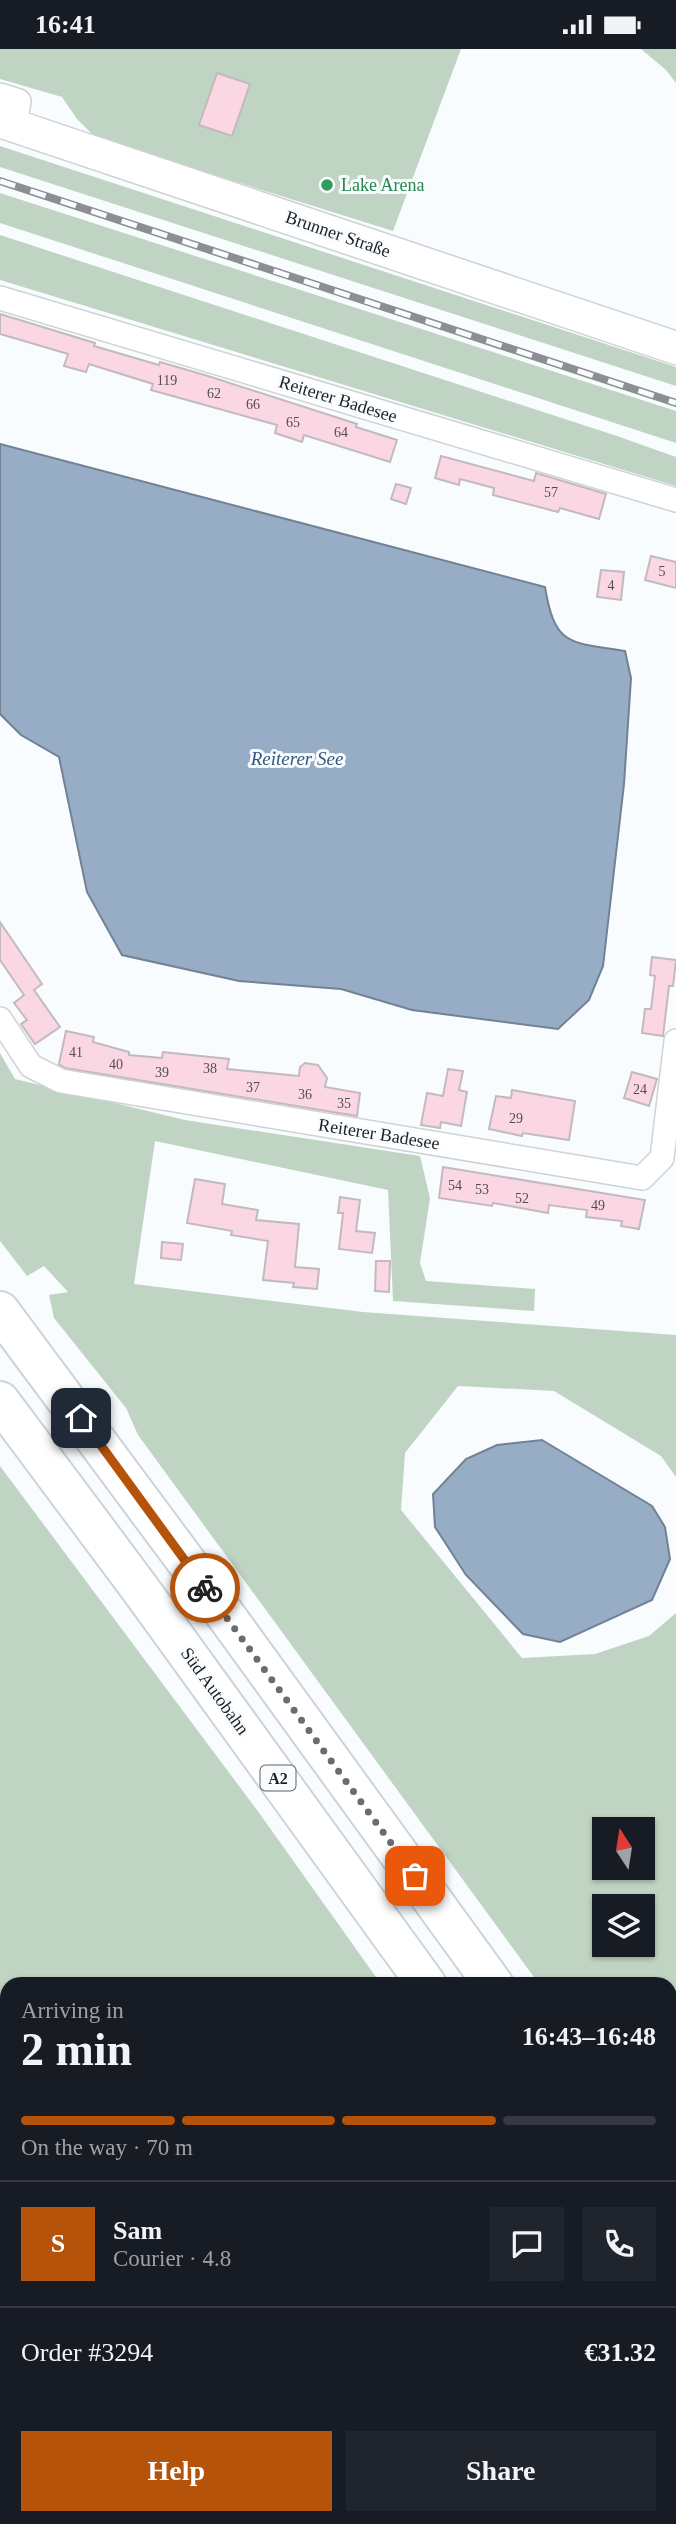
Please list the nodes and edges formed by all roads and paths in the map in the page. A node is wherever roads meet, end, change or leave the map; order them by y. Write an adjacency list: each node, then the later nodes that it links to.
1 (0, 95): 2 (street)
2 (8, 123): 4 (main road, Brunner Straße)
3 (0, 298): 5 (street, Reiterer Badesee)
4 (676, 348)
5 (676, 500)
6 (0, 1019): 7 (street, Reiterer Badesee)
7 (676, 1041)
8 (0, 1311): 11 (highway)
9 (0, 1401): 10 (highway, Süd Autobahn / A2)
10 (420, 1977)
11 (488, 1977)

